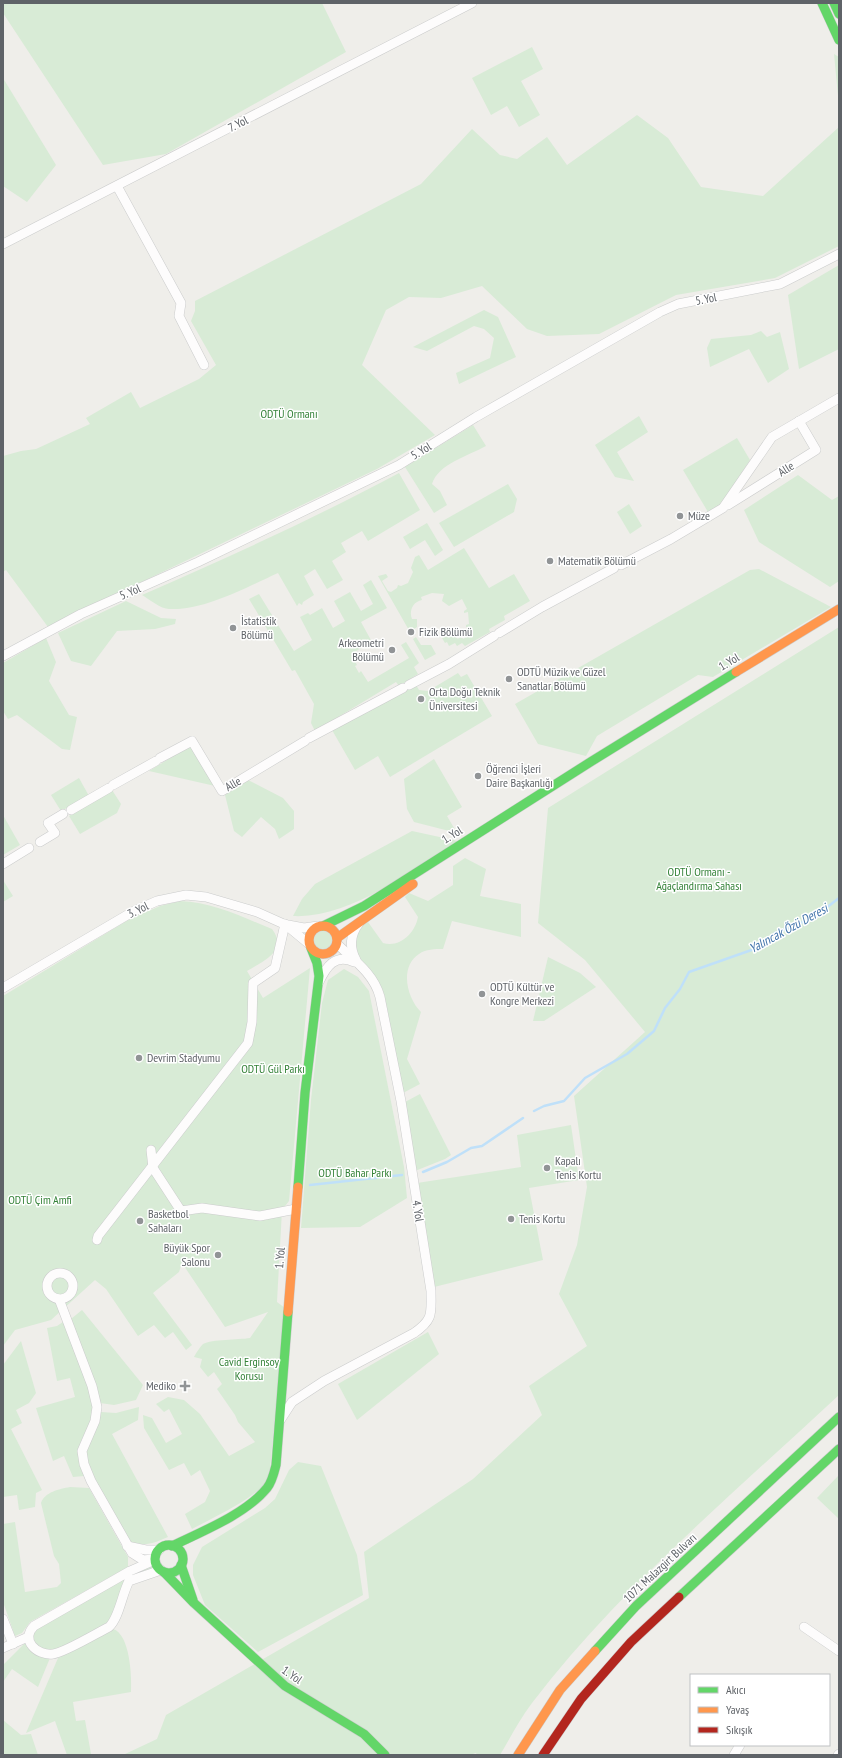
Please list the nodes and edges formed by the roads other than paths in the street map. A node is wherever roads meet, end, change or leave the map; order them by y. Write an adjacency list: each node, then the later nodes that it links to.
1 (472, 3): 6 (street, 7. Yol)
2 (822, 3): 5 (main road)
3 (834, 3): 4 (main road)
4 (839, 14)
5 (839, 40)
6 (117, 186): 7 (street, 7. Yol); 9 (street)
7 (3, 244)
8 (839, 254): 15 (street, 5. Yol)
9 (204, 365)
10 (839, 398): 11 (street, Alle)
11 (799, 421): 12 (street, Alle); 12 (street, Alle)
12 (725, 507): 18 (street, Alle)
13 (839, 609): 16 (main road, 1. Yol)
14 (839, 617): 16 (main road, 1. Yol)
15 (3, 656)
16 (594, 765): 17 (main road, 1. Yol)
17 (479, 838): 21 (main road, 1. Yol); 23 (main road, 1. Yol)
18 (40, 842)
19 (29, 848): 20 (street)
20 (3, 864)
21 (362, 919): 24 (main road, 1. Yol); 26 (street, 4. Yol)
22 (286, 924): 23 (street, 3. Yol); 25 (street, 3. Yol); 28 (street, 3. Yol); 30 (street)
23 (321, 926): 24 (main road); 25 (main road)
24 (337, 941): 25 (main road); 26 (street, 4. Yol)
25 (310, 946): 27 (main road, 1. Yol)
26 (358, 965): 27 (street, 4. Yol); 35 (street, 4. Yol)
27 (318, 985): 31 (main road, 1. Yol)
28 (3, 988)
29 (151, 1150): 30 (street)
30 (153, 1168): 31 (street); 32 (street)
31 (296, 1209): 34 (main road, 1. Yol)
32 (97, 1240)
33 (59, 1299): 40 (street)
34 (281, 1389): 35 (street); 37 (main road, 1. Yol)
35 (303, 1394): 37 (street, 4. Yol)
36 (839, 1417): 56 (main road, 1071 Malazgirt Bulvarı)
37 (278, 1427): 39 (main road, 1. Yol)
38 (839, 1449): 57 (main road)
39 (198, 1533): 41 (main road, 1. Yol); 43 (main road)
40 (127, 1546): 42 (street); 44 (street)
41 (172, 1546): 42 (main road); 43 (main road)
42 (159, 1550): 44 (main road)
43 (182, 1555): 45 (main road)
44 (155, 1560): 46 (main road); 50 (street)
45 (181, 1565): 46 (main road); 47 (main road)
46 (162, 1571): 47 (main road, 1. Yol); 50 (street)
47 (194, 1604): 55 (main road, 1. Yol)
48 (3, 1619): 51 (street)
49 (804, 1627): 53 (street)
50 (28, 1637): 51 (street)
51 (13, 1644): 52 (street)
52 (3, 1648)
53 (839, 1650)
54 (739, 1746): 58 (street)
55 (385, 1755)
56 (518, 1755)
57 (543, 1755)
58 (734, 1755)

